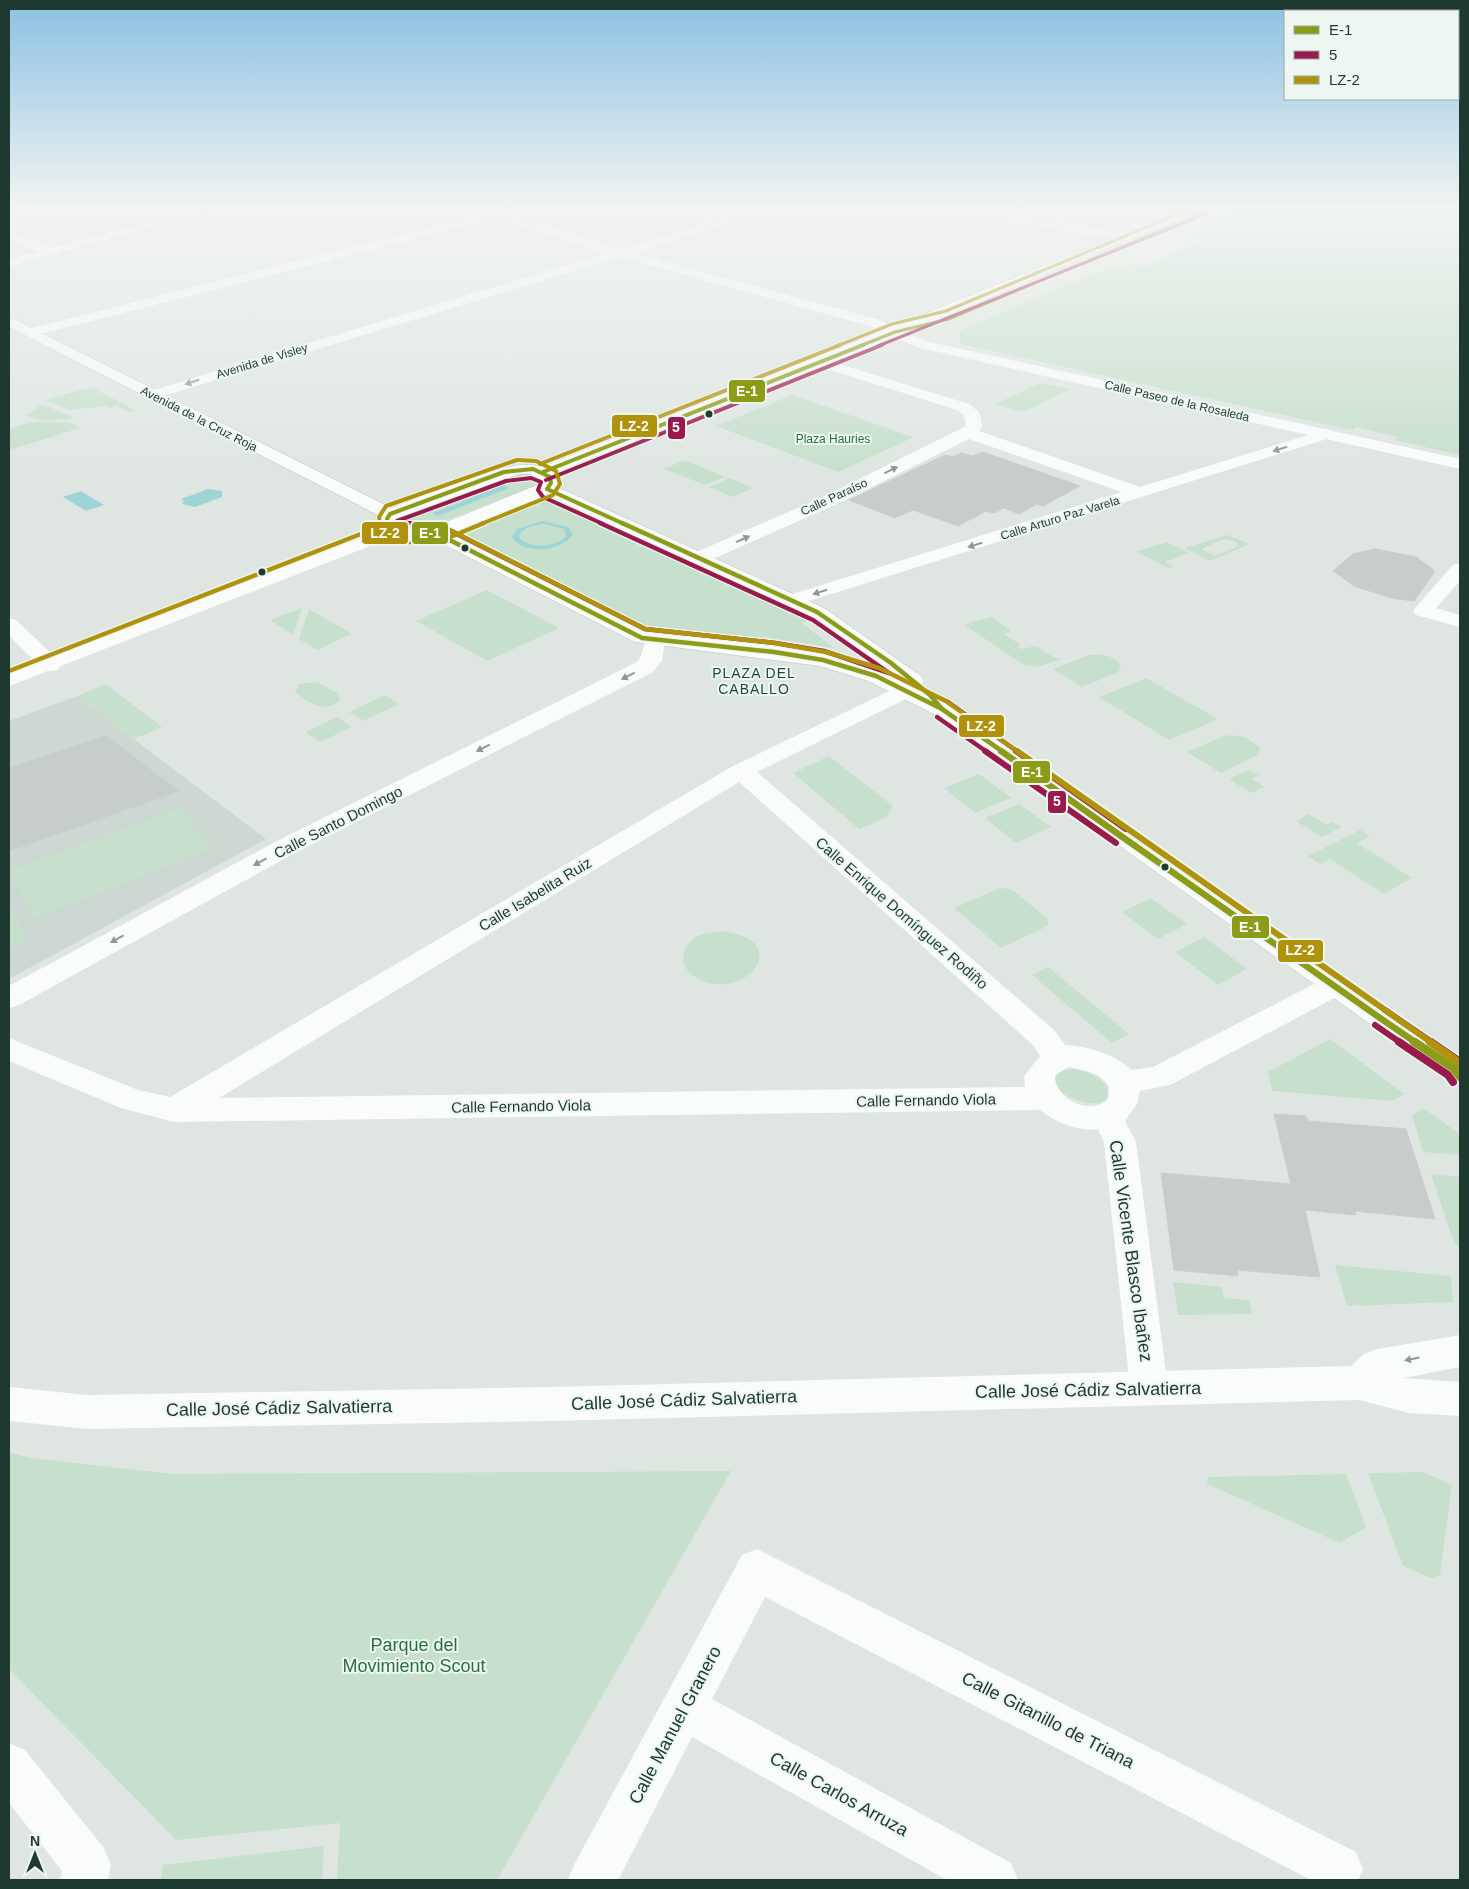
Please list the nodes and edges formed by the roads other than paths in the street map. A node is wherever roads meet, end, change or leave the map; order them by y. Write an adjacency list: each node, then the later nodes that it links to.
1 (183, 294): 7 (street)
2 (484, 294): 9 (street, Avenida de Visley, one-way to 9)
3 (770, 294): 6 (street, Calle Paseo de la Rosaleda)
4 (988, 294): 6 (street)
5 (9, 322): 7 (street, Avenida de la Cruz Roja)
6 (895, 332): 8 (street); 11 (street, Calle Paseo de la Rosaleda)
7 (29, 333): 9 (street, Avenida de la Cruz Roja)
8 (820, 362): 10 (street); 13 (street)
9 (152, 395): 15 (street, Avenida de la Cruz Roja)
10 (968, 433): 14 (street); 17 (street, Calle Paraíso, one-way to 10)
11 (1327, 434): 12 (street, Calle Paseo de la Rosaleda); 14 (street, Calle Arturo Paz Varela, one-way to 14)
12 (1460, 464)
13 (545, 481): 15 (street); 16 (street); 17 (street)
14 (1142, 493): 19 (street, Calle Arturo Paz Varela, one-way to 19)
15 (393, 522): 16 (street); 23 (street)
16 (436, 533): 22 (street)
17 (699, 558): 19 (street)
18 (1460, 569): 20 (street)
19 (793, 600): 26 (street)
20 (1460, 621)
21 (9, 624): 23 (street)
22 (654, 640): 25 (street); 29 (street, Calle Santo Domingo, one-way to 29)
23 (50, 665): 24 (street)
24 (9, 680)
25 (904, 691): 26 (street); 27 (street, Calle Isabelita Ruiz)
26 (942, 709): 28 (street)
27 (741, 771): 31 (street, Calle Enrique Domínguez Rodiño); 35 (street, Calle Isabelita Ruiz)
28 (1334, 986): 32 (street); 33 (street)
29 (9, 998)
30 (9, 1049): 35 (street, Calle Fernando Viola)
31 (1058, 1059): 33 (street); 34 (street)
32 (1458, 1073)
33 (1122, 1083): 36 (street)
34 (1044, 1098): 35 (street, Calle Fernando Viola); 36 (street)
35 (174, 1110)
36 (1107, 1116): 39 (street, Calle Vicente Blasco Ibañez)
37 (1460, 1351): 38 (street, one-way to 38)
38 (1359, 1383): 39 (street, Calle José Cádiz Salvatierra); 40 (street, Calle José Cádiz Salvatierra)
39 (1149, 1388): 41 (street, Calle José Cádiz Salvatierra)
40 (1460, 1399)
41 (9, 1404)
42 (757, 1570): 43 (street, Calle Manuel Granero); 45 (street, Calle Gitanillo de Triana)
43 (684, 1708): 47 (street, Calle Manuel Granero); 48 (street, Calle Carlos Arruza)
44 (9, 1766): 46 (street)
45 (1339, 1869)
46 (85, 1873)
47 (592, 1880)
48 (994, 1880)

